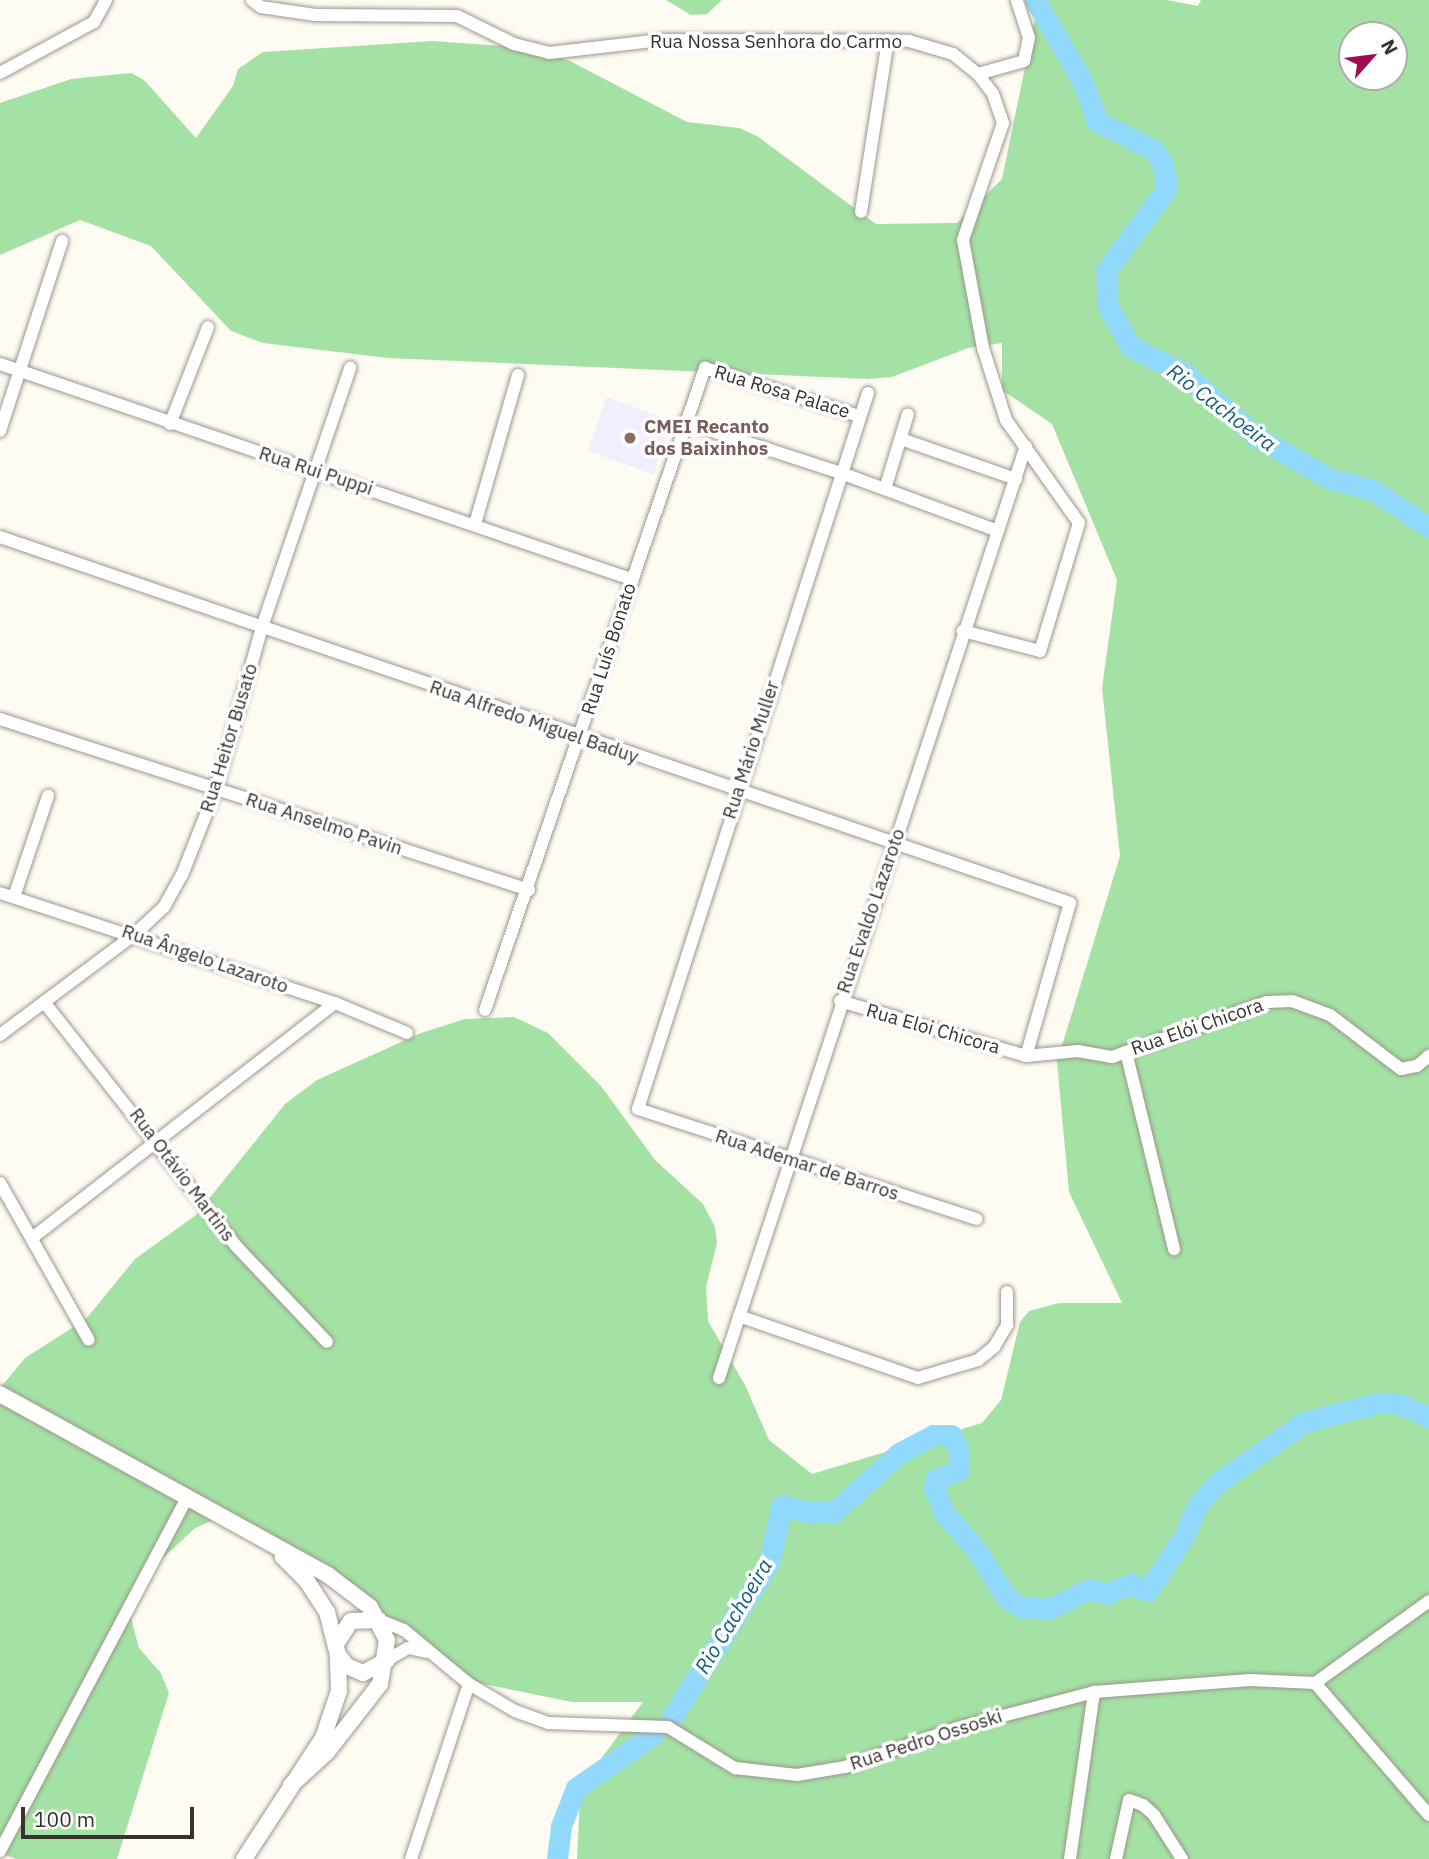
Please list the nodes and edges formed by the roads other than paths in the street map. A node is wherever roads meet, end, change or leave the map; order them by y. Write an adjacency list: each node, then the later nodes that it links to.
1 (106, 0): 5 (street)
2 (252, 0): 4 (street, Rua Nossa Senhora do Carmo)
3 (1017, 0): 6 (street)
4 (888, 40): 6 (street, Rua Nossa Senhora do Carmo); 7 (street)
5 (0, 73)
6 (978, 74): 22 (street, Rua Nossa Senhora do Carmo)
7 (861, 212)
8 (62, 241): 13 (street)
9 (208, 327): 19 (street)
10 (0, 364): 13 (street, Rua Rui Puppi)
11 (350, 368): 23 (street, Rua Heitor Busato)
12 (705, 368): 17 (street, Rua Rosa Palace); 18 (street, Rua Luís Bonato)
13 (20, 370): 19 (street, Rua Rui Puppi); 20 (street)
14 (519, 375): 27 (street)
15 (868, 393): 17 (street, Rua Mário Muller)
16 (908, 414): 21 (street)
17 (859, 415): 24 (street, Rua Mário Muller)
18 (684, 422): 24 (street); 30 (street, Rua Luís Bonato)
19 (170, 424): 23 (street, Rua Rui Puppi)
20 (0, 431)
21 (901, 439): 25 (street); 26 (street)
22 (1026, 446): 25 (street, Rua Evaldo Lazaroto); 32 (street, Rua Nossa Senhora do Carmo)
23 (315, 471): 27 (street, Rua Rui Puppi); 31 (street, Rua Heitor Busato)
24 (841, 473): 26 (street); 36 (street, Rua Mário Muller)
25 (1016, 479): 28 (street, Rua Evaldo Lazaroto)
26 (885, 489): 28 (street)
27 (475, 524): 30 (street, Rua Rui Puppi)
28 (998, 531): 32 (street, Rua Evaldo Lazaroto)
29 (0, 537): 31 (street, Rua Alfredo Miguel Baduy)
30 (631, 579): 34 (street, Rua Luís Bonato)
31 (262, 626): 34 (street, Rua Alfredo Miguel Baduy); 35 (street, Rua Heitor Busato)
32 (963, 631): 38 (street, Rua Evaldo Lazaroto)
33 (0, 719): 35 (street, Rua Anselmo Pavin)
34 (580, 739): 36 (street, Rua Alfredo Miguel Baduy); 39 (street, Rua Luís Bonato)
35 (216, 789): 39 (street, Rua Anselmo Pavin); 42 (street, Rua Heitor Busato)
36 (738, 789): 38 (street, Rua Alfredo Miguel Baduy); 52 (street, Rua Mário Muller)
37 (48, 796): 41 (street)
38 (895, 842): 43 (street, Rua Evaldo Lazaroto); 50 (street, Rua Alfredo Miguel Baduy)
39 (528, 890): 46 (street, Rua Luís Bonato)
40 (0, 893): 41 (street, Rua Ângelo Lazaroto)
41 (14, 897): 42 (street, Rua Ângelo Lazaroto)
42 (135, 934): 44 (street, Rua Heitor Busato); 45 (street, Rua Ângelo Lazaroto)
43 (840, 1001): 50 (street, Rua Eloi Chicora); 54 (street, Rua Evaldo Lazaroto)
44 (44, 1002): 48 (street, Rua Heitor Busato); 53 (street, Rua Otávio Martins)
45 (335, 1003): 47 (street, Rua Ângelo Lazaroto); 53 (street)
46 (485, 1010)
47 (407, 1033)
48 (0, 1035)
49 (1126, 1052): 50 (street, Rua Elói Chicora); 51 (street, Rua Elói Chicora); 58 (street)
50 (1026, 1056)
51 (1429, 1056)
52 (638, 1109): 54 (street, Rua Ademar de Barros)
53 (157, 1142): 57 (street); 62 (street, Rua Otávio Martins)
54 (788, 1161): 56 (street, Rua Ademar de Barros); 60 (street, Rua Evaldo Lazaroto)
55 (0, 1183): 57 (street)
56 (977, 1219)
57 (32, 1238): 61 (street)
58 (1174, 1249)
59 (1007, 1292): 60 (street)
60 (739, 1316): 63 (street, Rua Evaldo Lazaroto)
61 (89, 1340)
62 (327, 1342)
63 (719, 1378)
64 (0, 1394): 65 (main road)
65 (187, 1498): 66 (main road); 77 (street)
66 (268, 1543): 68 (main road); 69 (main road)
67 (1429, 1601): 72 (street)
68 (379, 1620): 69 (main road); 70 (street, Rua Pedro Ossoski); 71 (main road)
69 (337, 1650): 71 (main road); 75 (main road)
70 (427, 1652): 71 (street); 73 (street, Rua Pedro Ossoski)
71 (387, 1660): 75 (main road)
72 (1315, 1683): 74 (street, Rua Pedro Ossoski); 76 (street)
73 (469, 1684): 74 (street, Rua Pedro Ossoski); 79 (street)
74 (1094, 1692): 80 (street)
75 (291, 1785): 78 (main road)
76 (1429, 1815)
77 (0, 1852)
78 (244, 1859)
79 (411, 1859)
80 (1070, 1859)
81 (1116, 1859): 82 (street)
82 (1182, 1859)

